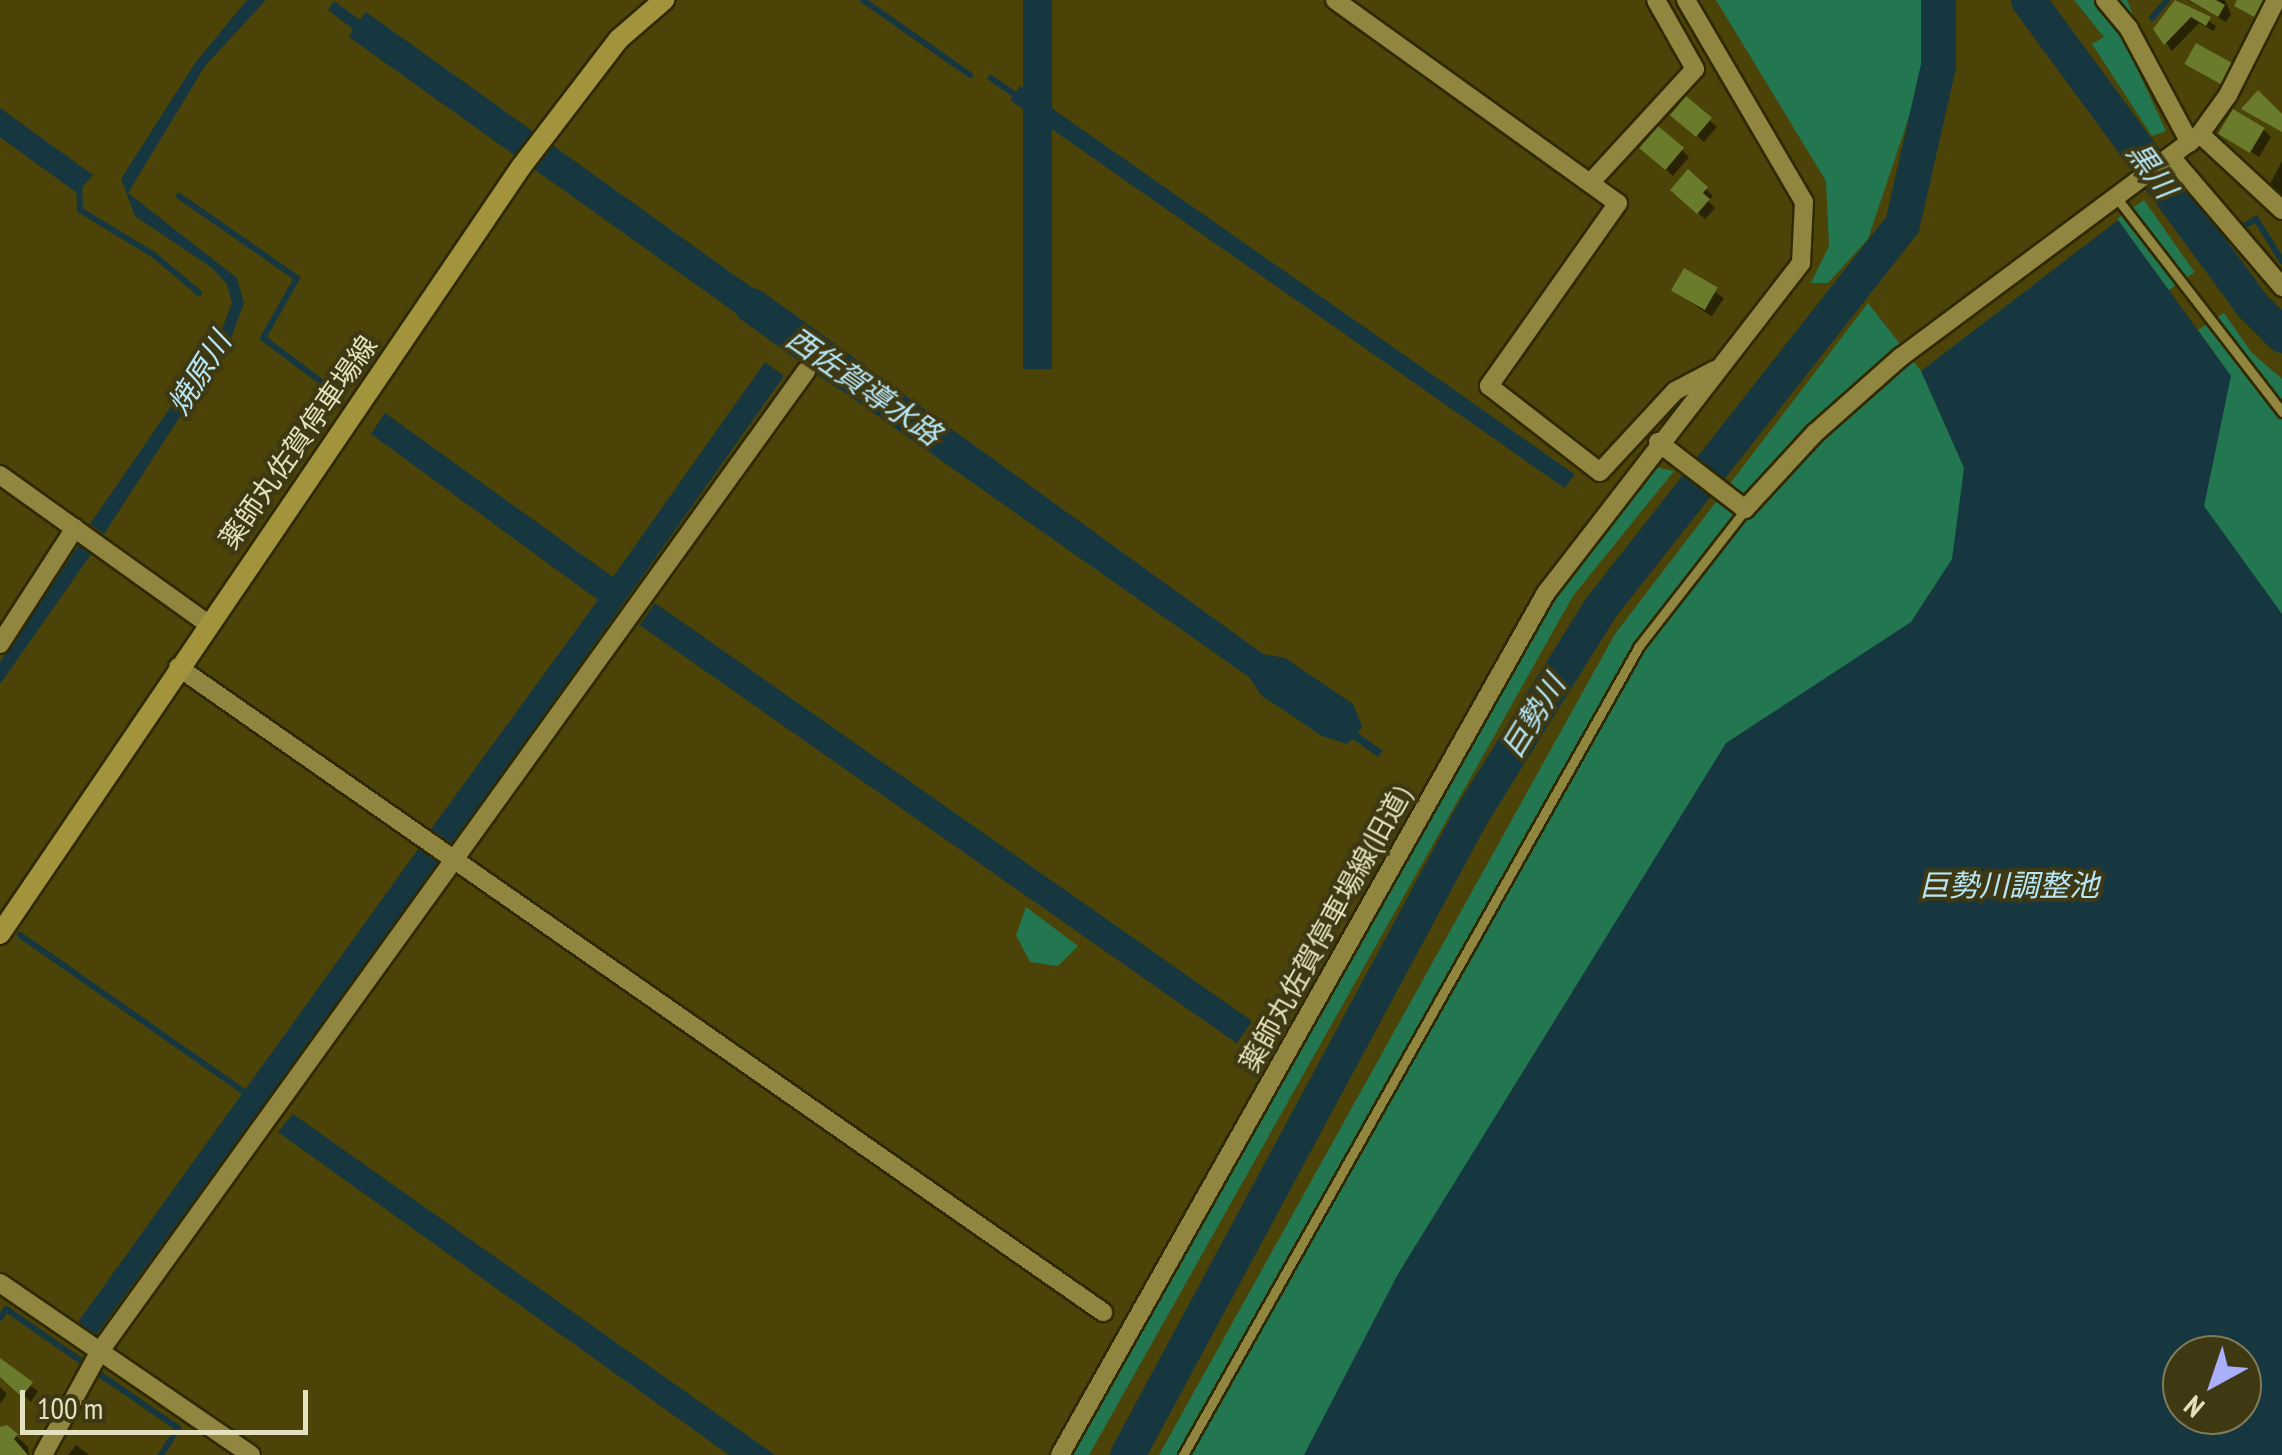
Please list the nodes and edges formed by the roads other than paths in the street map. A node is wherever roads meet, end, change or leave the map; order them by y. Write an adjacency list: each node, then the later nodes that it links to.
1 (664, 0): 20 (main road, 薬師丸佐賀停車場線)
2 (1335, 0): 9 (street)
3 (1656, 0): 9 (street)
4 (1686, 0): 14 (street, 薬師丸佐賀停車場線(旧道))
5 (2105, 0): 7 (street)
6 (2276, 0): 7 (street)
7 (2195, 138): 8 (street); 11 (street)
8 (2172, 158): 10 (street); 12 (street)
9 (1592, 180): 14 (street)
10 (2116, 197): 15 (lane); 18 (street)
11 (2282, 210)
12 (2282, 288)
13 (806, 370): 23 (street)
14 (1716, 370): 16 (street, 薬師丸佐賀停車場線(旧道))
15 (2282, 412)
16 (1658, 442): 18 (street); 30 (street, 薬師丸佐賀停車場線(旧道))
17 (0, 475): 19 (street)
18 (1745, 509): 31 (lane)
19 (75, 528): 20 (street); 21 (street)
20 (207, 623): 22 (main road, 薬師丸佐賀停車場線)
21 (0, 644)
22 (178, 668): 23 (street); 24 (main road, 薬師丸佐賀停車場線)
23 (443, 849): 26 (street); 27 (street)
24 (0, 934)
25 (0, 1283): 27 (street)
26 (1103, 1312)
27 (100, 1351): 28 (street); 29 (street)
28 (43, 1455)
29 (251, 1455)
30 (1060, 1455)
31 (1183, 1455)

